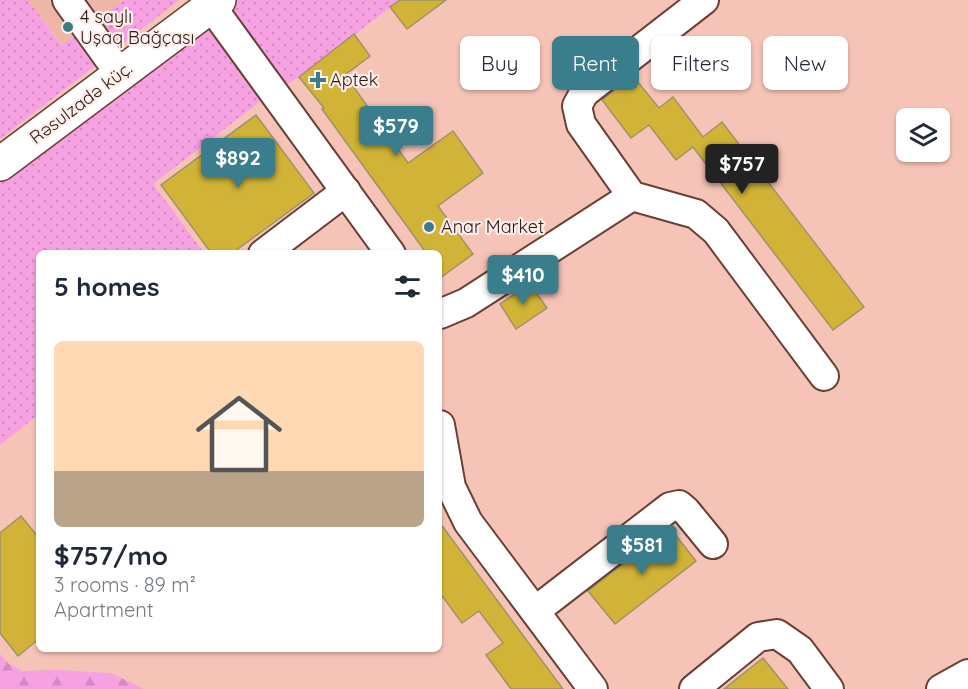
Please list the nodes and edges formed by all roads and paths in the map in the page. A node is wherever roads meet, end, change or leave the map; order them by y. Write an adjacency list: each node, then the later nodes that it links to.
1 (67, 0): 4 (lane)
2 (704, 0): 7 (lane)
3 (215, 3): 4 (main road, Rəsulzadə küç.); 6 (lane)
4 (120, 74): 5 (main road, Rəsulzadə küç.)
5 (0, 164)
6 (346, 190): 8 (lane); 9 (lane)
7 (632, 196): 10 (lane); 11 (lane)
8 (268, 250)
9 (388, 250)
10 (442, 313)
11 (824, 375)
12 (442, 436): 14 (lane)
13 (713, 544): 14 (lane)
14 (535, 611): 16 (lane)
15 (968, 674): 19 (lane)
16 (593, 689)
17 (694, 689): 18 (lane)
18 (829, 689)
19 (941, 689)

